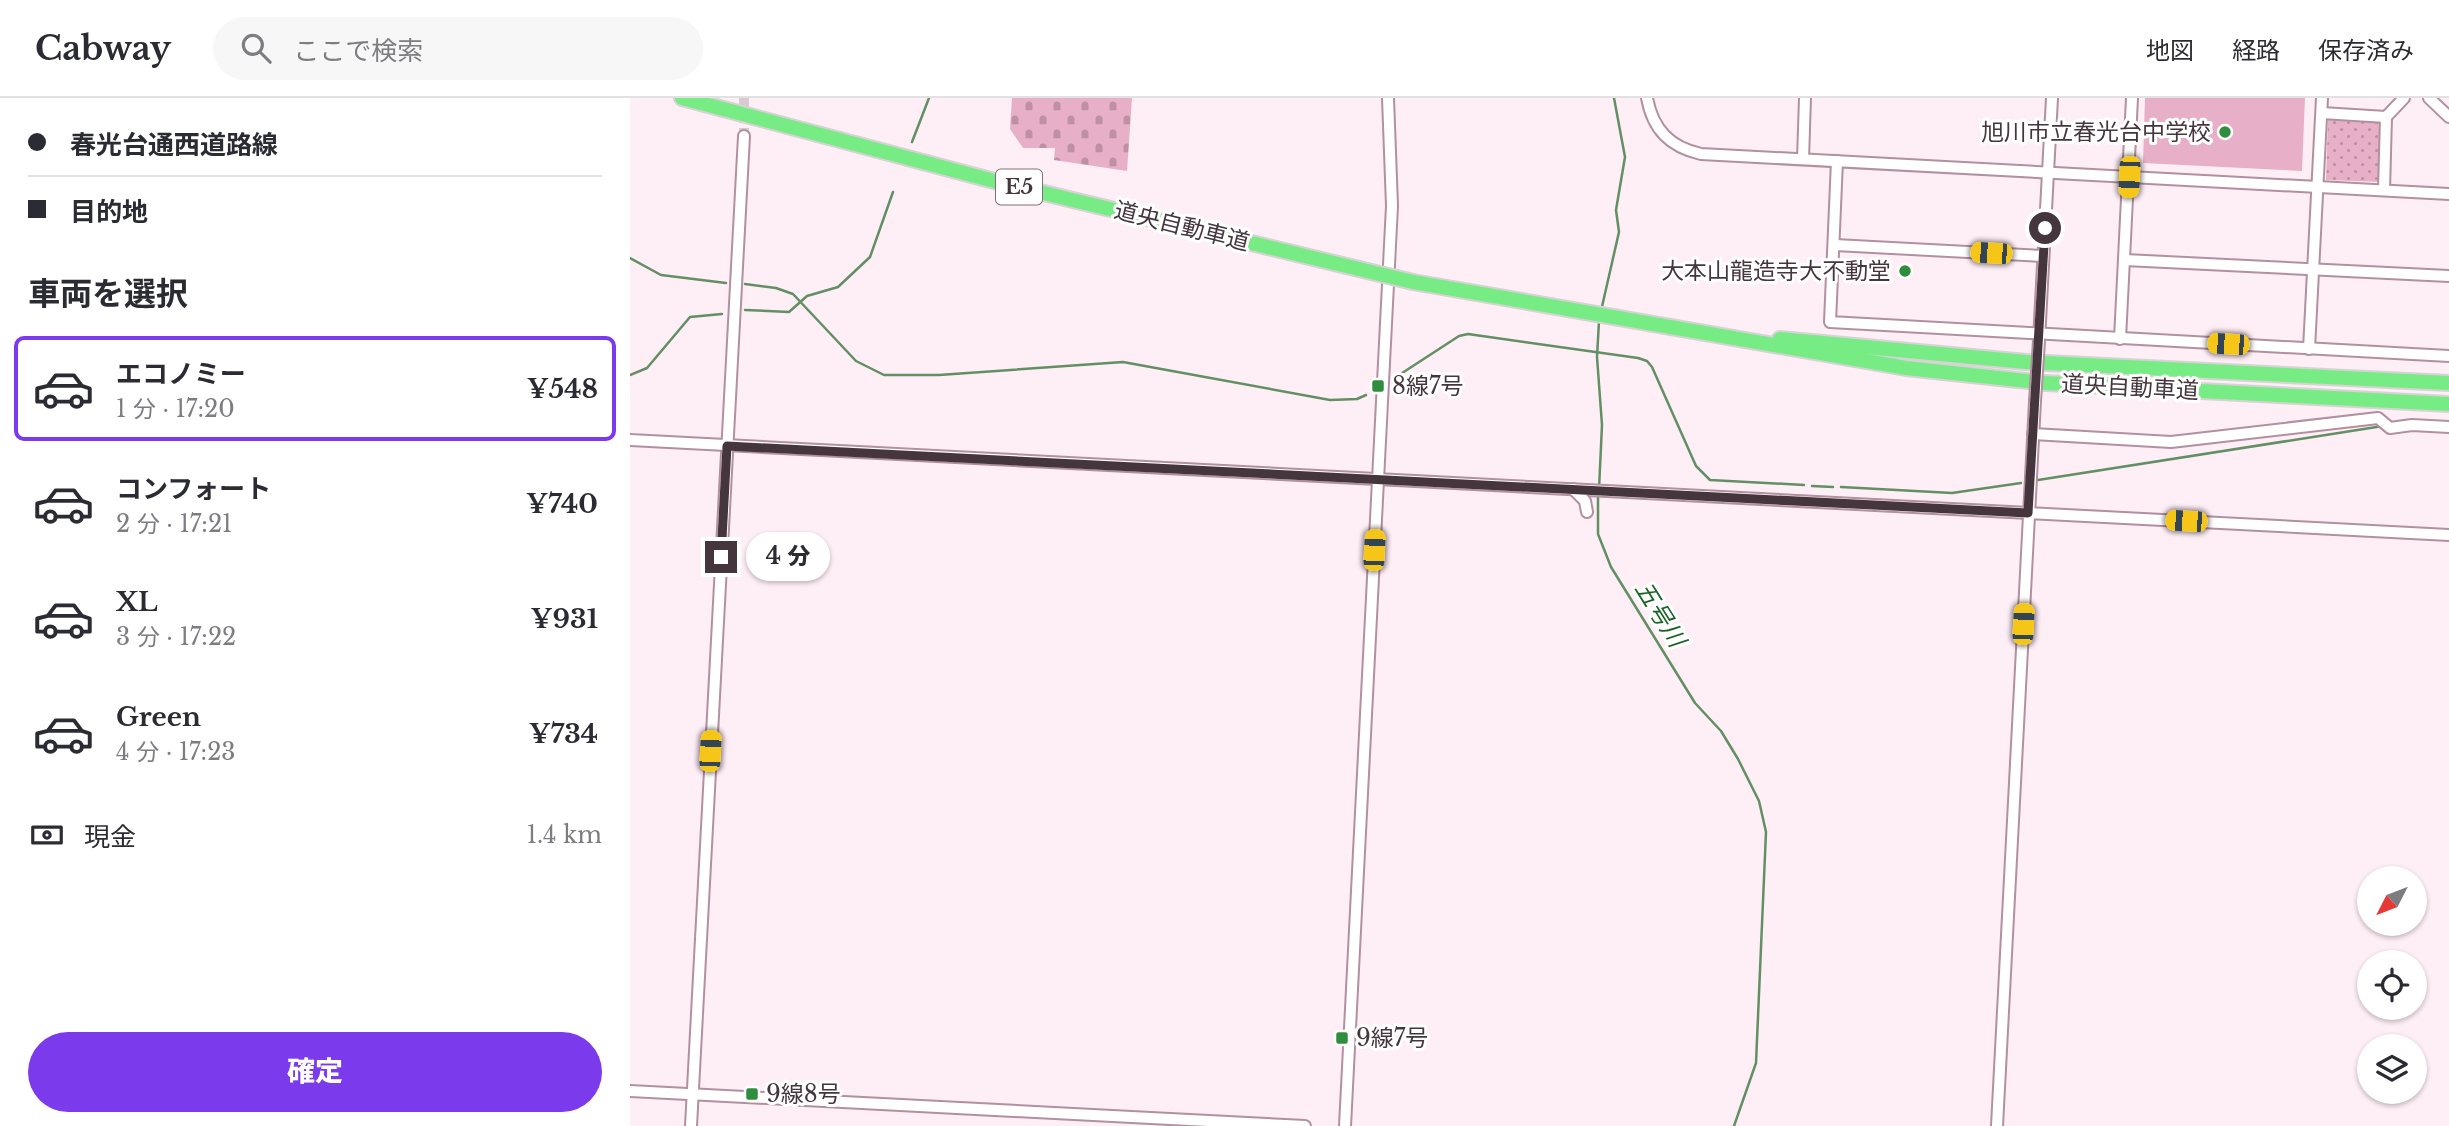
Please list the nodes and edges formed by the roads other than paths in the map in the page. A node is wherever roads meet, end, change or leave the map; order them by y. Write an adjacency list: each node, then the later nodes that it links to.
1 (682, 98): 26 (highway, 道央自動車道 / E5, bridge)
2 (1388, 98): 37 (street)
3 (1647, 98): 14 (street)
4 (1805, 98): 14 (street)
5 (2052, 98): 16 (street)
6 (2132, 98): 17 (street)
7 (2322, 98): 10 (street)
8 (2404, 98): 11 (street)
9 (2429, 98): 12 (street)
10 (2322, 113): 11 (street); 18 (street)
11 (2386, 117): 19 (street)
12 (2449, 117)
13 (744, 136): 36 (street)
14 (1803, 159): 15 (street)
15 (1837, 161): 16 (street); 21 (street)
16 (2048, 173): 17 (street); 22 (street)
17 (2129, 177): 18 (street); 23 (street)
18 (2317, 187): 19 (street); 24 (street)
19 (2384, 190): 20 (street)
20 (2449, 194)
21 (1835, 245): 22 (street); 27 (street)
22 (2043, 256): 27 (street)
23 (2125, 260): 24 (street); 28 (street)
24 (2312, 269): 25 (street); 29 (street)
25 (2449, 276)
26 (1688, 330): 31 (highway, 道央自動車道 / E5); 32 (highway, 道央自動車道 / E5)
27 (2039, 338): 28 (street); 34 (street, bridge)
28 (2120, 339): 29 (street)
29 (2308, 349): 30 (street)
30 (2449, 356)
31 (2449, 383)
32 (2449, 404)
33 (2449, 427): 34 (street)
34 (2033, 434): 40 (street)
35 (630, 440): 36 (street)
36 (727, 446): 37 (street); 43 (street)
37 (1377, 479): 38 (street); 46 (street)
38 (1573, 489): 39 (street); 40 (street)
39 (1587, 512)
40 (2028, 513): 41 (street); 47 (street)
41 (2449, 535)
42 (630, 1091): 43 (street)
43 (692, 1094): 44 (street); 45 (street)
44 (691, 1126)
45 (1305, 1126)
46 (1345, 1126)
47 (1997, 1126)

